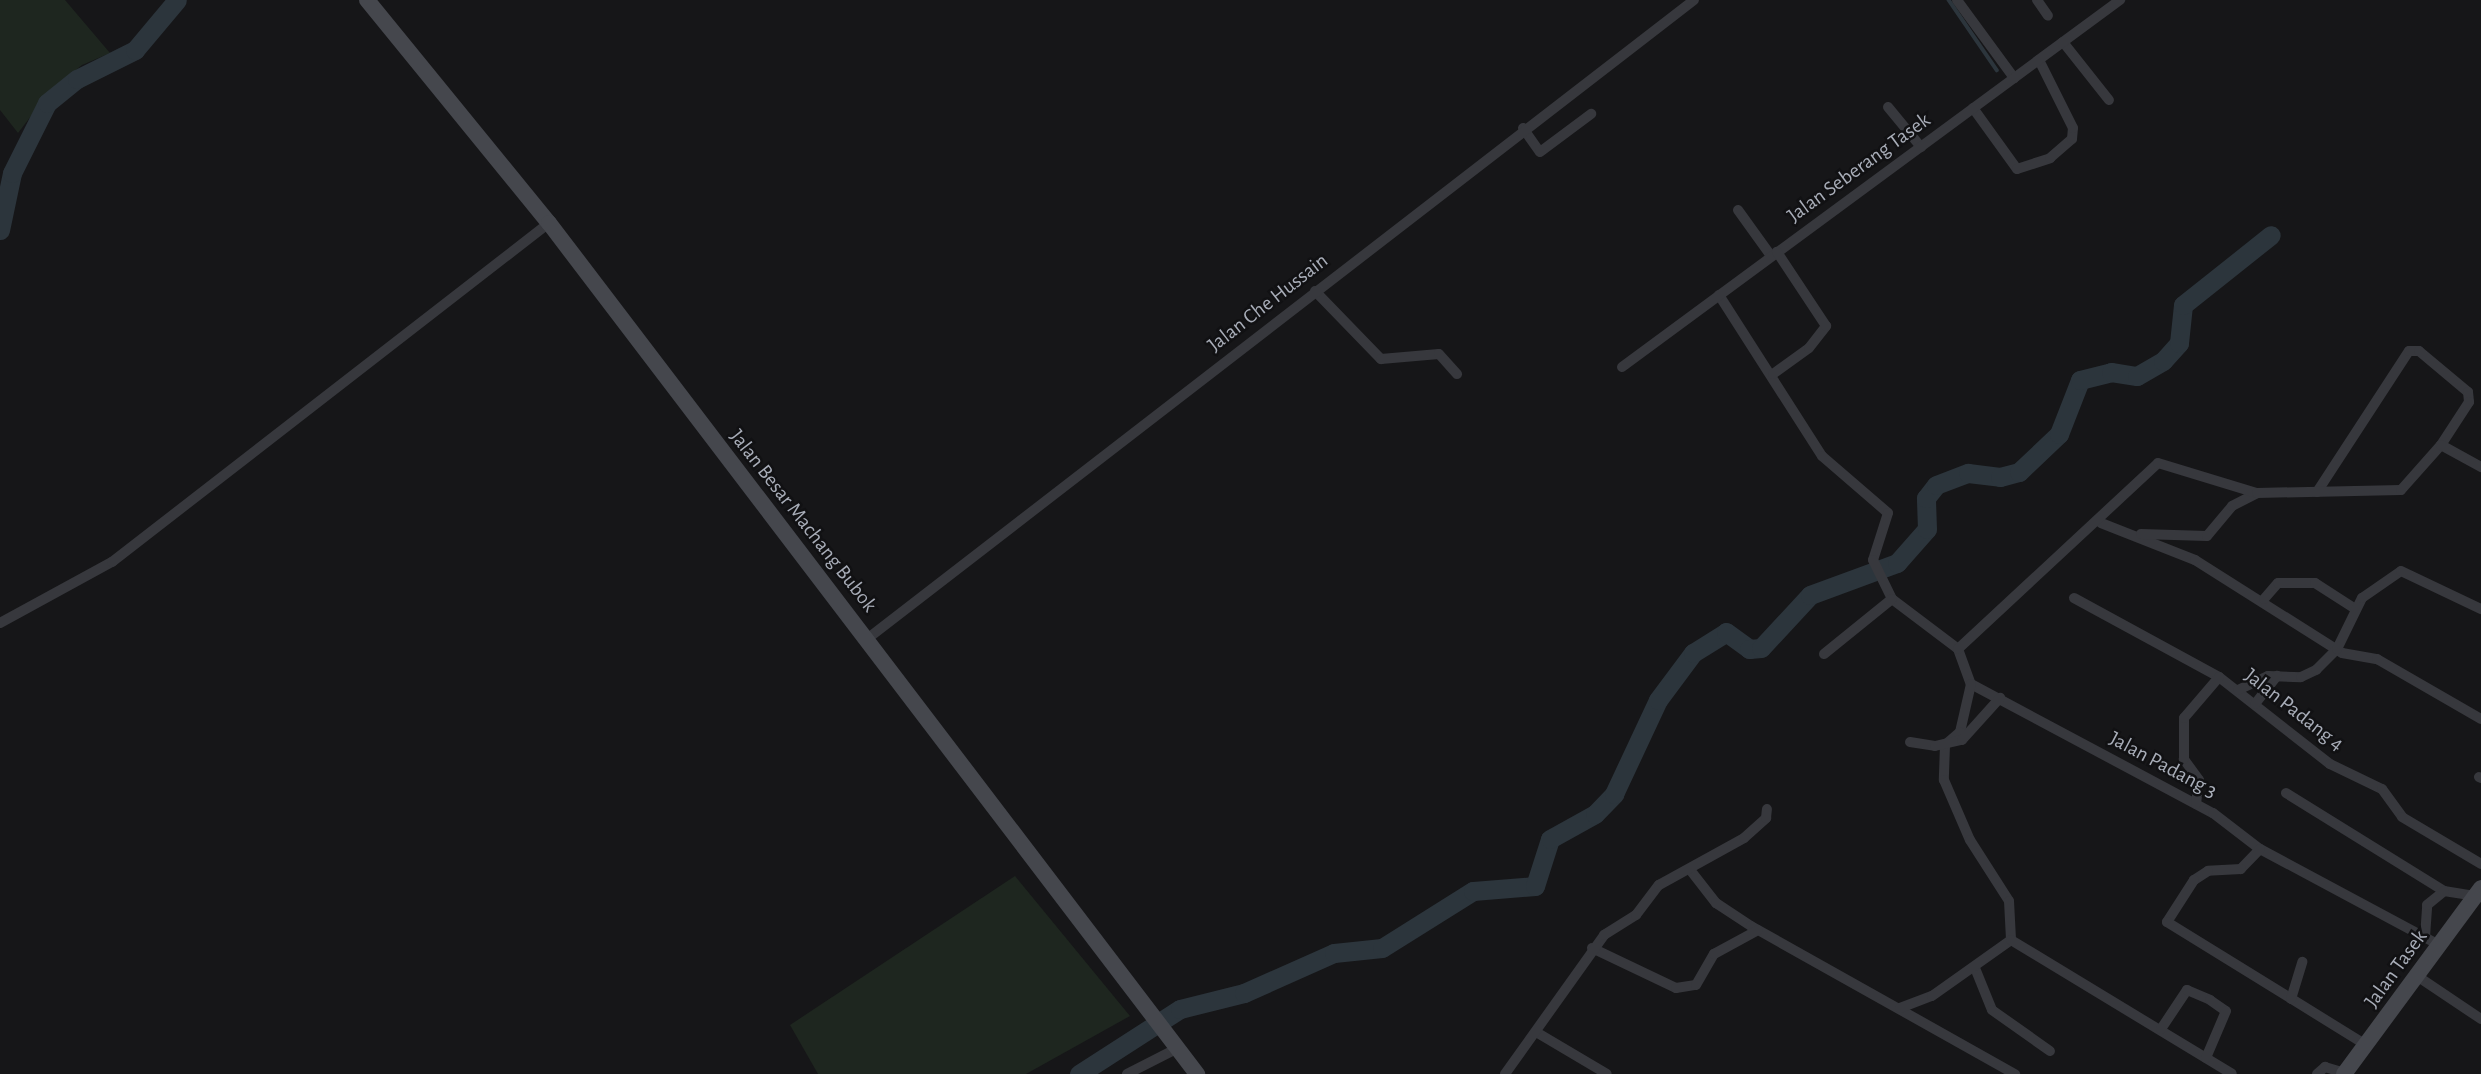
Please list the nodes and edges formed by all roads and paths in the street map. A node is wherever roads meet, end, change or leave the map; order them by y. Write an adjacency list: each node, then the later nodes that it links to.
1 (367, 0): 17 (main road, Jalan Besar Machang Bubok)
2 (1693, 0): 14 (street, Jalan Che Hussain)
3 (1957, 0): 9 (street)
4 (2037, 0): 6 (street)
5 (2120, 0): 7 (street, Jalan Seberang Tasek)
6 (2048, 16)
7 (2063, 42): 8 (street, Jalan Seberang Tasek); 10 (street)
8 (2039, 60): 9 (street, Jalan Seberang Tasek); 12 (street)
9 (2014, 78): 12 (street, Jalan Seberang Tasek)
10 (2109, 100)
11 (1888, 107): 15 (street)
12 (1973, 108): 15 (street, Jalan Seberang Tasek)
13 (1591, 114): 14 (street)
14 (1523, 128): 19 (street, Jalan Che Hussain)
15 (1921, 147): 18 (street, Jalan Seberang Tasek)
16 (1738, 210): 18 (street)
17 (549, 223): 35 (street); 36 (main road, Jalan Besar Machang Bubok)
18 (1774, 254): 20 (street, Jalan Seberang Tasek); 23 (street)
19 (1315, 291): 22 (street); 36 (street, Jalan Che Hussain)
20 (1719, 295): 21 (street, Jalan Seberang Tasek); 23 (street)
21 (1622, 367)
22 (1457, 374)
23 (1773, 374): 31 (street)
24 (2441, 444): 25 (street); 26 (street); 26 (street)
25 (2481, 467)
26 (2317, 492): 27 (street)
27 (2257, 493): 28 (street); 29 (street)
28 (2101, 523): 29 (street); 37 (street)
29 (2136, 534): 32 (street)
30 (2074, 598): 41 (street, Jalan Padang 4)
31 (1892, 599): 37 (street); 39 (street)
32 (2264, 599): 33 (street); 38 (street)
33 (2354, 608): 34 (street); 38 (street)
34 (2481, 609)
35 (0, 623)
36 (867, 639): 70 (main road, Jalan Besar Machang Bubok)
37 (1958, 649): 42 (street)
38 (2337, 649): 40 (street); 46 (street)
39 (1824, 654)
40 (2277, 676): 43 (street); 45 (street)
41 (2219, 677): 43 (street, Jalan Padang 4); 50 (street)
42 (1971, 684): 44 (street, Jalan Padang 3); 48 (street)
43 (2238, 690): 45 (street, Jalan Padang 4)
44 (2000, 698): 48 (street); 50 (street, Jalan Padang 3)
45 (2255, 704): 53 (street, Jalan Padang 4)
46 (2481, 719)
47 (1910, 742): 48 (street)
48 (1945, 746): 58 (street)
49 (2286, 793): 55 (street)
50 (2196, 804): 52 (street, Jalan Padang 3)
51 (1767, 809): 54 (street)
52 (2260, 849): 59 (street, Jalan Padang 3); 64 (street)
53 (2481, 864)
54 (1691, 871): 57 (street); 60 (street)
55 (2444, 891): 56 (street); 59 (street)
56 (2478, 892): 59 (main road, Jalan Tasek)
57 (1758, 930): 60 (street); 65 (street)
58 (2011, 940): 62 (street); 67 (street)
59 (2432, 941): 63 (main road, Jalan Tasek)
60 (1592, 948): 68 (street)
61 (2302, 962): 64 (street)
62 (1975, 968): 65 (street); 71 (street)
63 (2417, 976): 66 (street); 69 (main road, Jalan Tasek)
64 (2291, 999): 69 (street)
65 (1900, 1008): 78 (street)
66 (2481, 1018)
67 (2161, 1029): 72 (street); 72 (street)
68 (1536, 1032): 76 (street); 77 (street)
69 (2366, 1045): 73 (main road, Jalan Tasek)
70 (1176, 1049): 74 (street); 75 (main road, Jalan Besar Machang Bubok)
71 (2050, 1051)
72 (2206, 1058): 79 (street)
73 (2345, 1073): 80 (street)
74 (1127, 1074)
75 (1197, 1074)
76 (1505, 1074)
77 (1607, 1074)
78 (2015, 1074)
79 (2232, 1074)
80 (2317, 1074)

